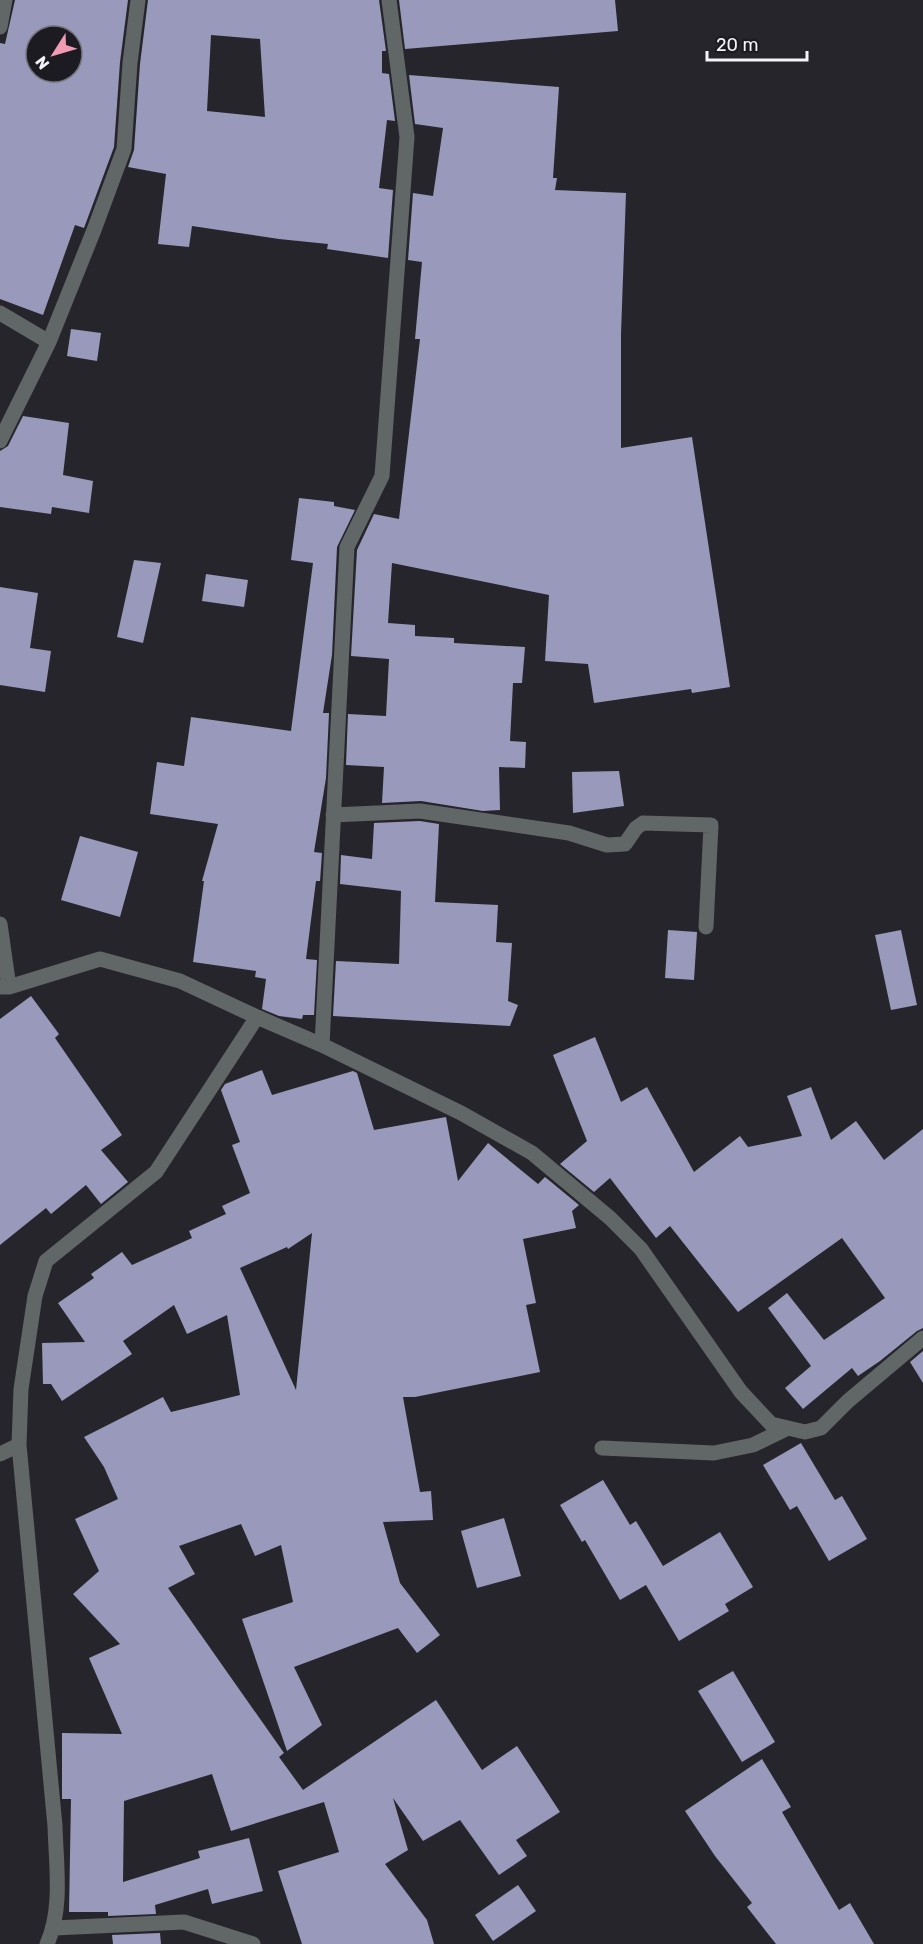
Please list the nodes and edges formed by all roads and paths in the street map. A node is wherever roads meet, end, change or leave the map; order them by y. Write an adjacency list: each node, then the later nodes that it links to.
1 (4, 0): 4 (street)
2 (138, 0): 6 (street)
3 (389, 0): 8 (street)
4 (0, 27)
5 (0, 314): 6 (street)
6 (49, 342): 7 (street)
7 (0, 441)
8 (333, 815): 10 (street); 13 (street)
9 (0, 924): 11 (street)
10 (706, 927)
11 (4, 987): 12 (street)
12 (257, 1017): 13 (street); 16 (street)
13 (322, 1045): 15 (street)
14 (923, 1338): 15 (street)
15 (788, 1428): 17 (street)
16 (19, 1445): 18 (street); 19 (street)
17 (602, 1448)
18 (0, 1454)
19 (54, 1928): 20 (street); 21 (street)
20 (47, 1944)
21 (253, 1944)

